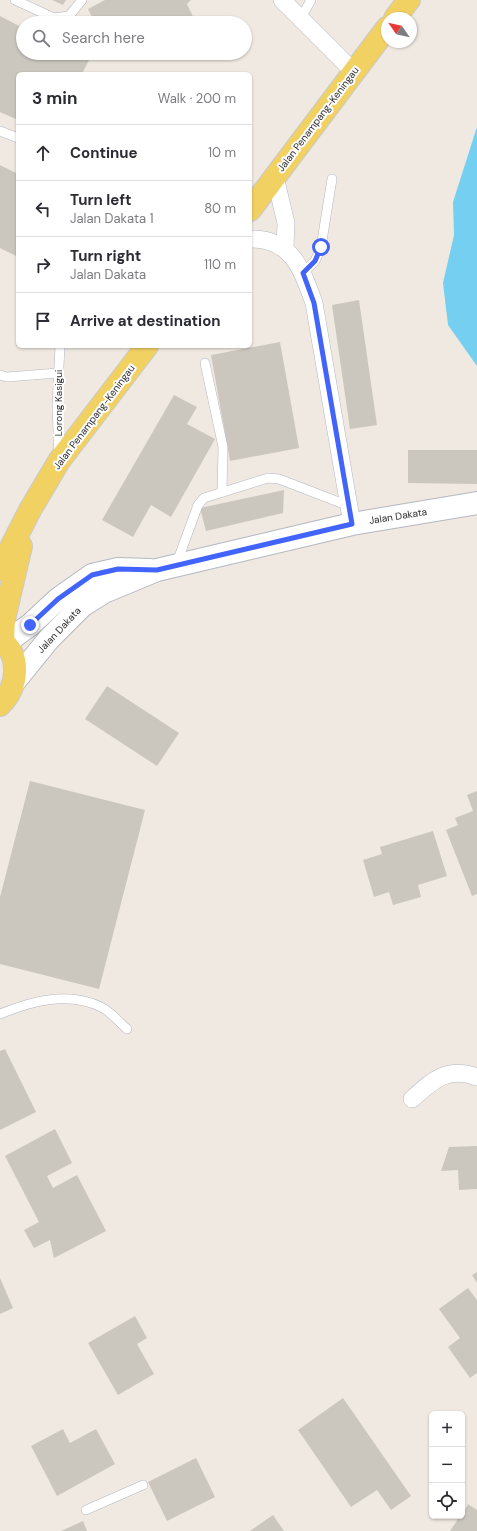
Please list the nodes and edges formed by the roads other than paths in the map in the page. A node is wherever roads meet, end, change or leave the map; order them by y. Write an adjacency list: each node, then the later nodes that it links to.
1 (15, 0): 7 (lane)
2 (82, 0): 8 (lane)
3 (282, 0): 9 (street)
4 (311, 0): 9 (lane)
5 (409, 0): 6 (main road)
6 (400, 12)
7 (50, 16)
8 (69, 16)
9 (300, 18): 11 (street)
10 (381, 36): 11 (main road, Jalan Penampang-Keningau)
11 (353, 71): 14 (main road, Jalan Penampang-Keningau)
12 (0, 130): 13 (lane)
13 (16, 137)
14 (275, 177): 16 (main road, Jalan Penampang-Keningau); 18 (street)
15 (332, 180): 19 (lane)
16 (252, 207)
17 (252, 239): 18 (street)
18 (285, 247): 19 (street)
19 (303, 273): 29 (street)
20 (60, 348): 23 (lane, Lorong Kasigui)
21 (145, 348): 25 (main road, Jalan Penampang-Keningau)
22 (205, 363): 26 (lane)
23 (58, 373): 24 (lane); 25 (lane, Lorong Kasigui)
24 (0, 375)
25 (59, 461): 28 (main road, Jalan Penampang-Keningau)
26 (222, 492): 29 (lane); 30 (lane)
27 (477, 503): 29 (street, Jalan Dakata)
28 (30, 510): 31 (main road, Jalan Penampang-Keningau); 34 (main road, Jalan Penampang-Keningau)
29 (351, 515): 30 (street, Jalan Dakata)
30 (166, 568): 32 (street, Jalan Dakata); 33 (street, Jalan Dakata)
31 (0, 569)
32 (30, 625): 33 (street); 34 (street, Jalan Dakata)
33 (49, 639): 35 (street, Jalan Dakata)
34 (3, 641): 35 (main road)
35 (14, 682): 36 (main road)
36 (0, 705)
37 (0, 1014): 38 (lane)
38 (127, 1029)
39 (477, 1077): 40 (street)
40 (412, 1099)
41 (143, 1485): 42 (lane)
42 (86, 1510)

